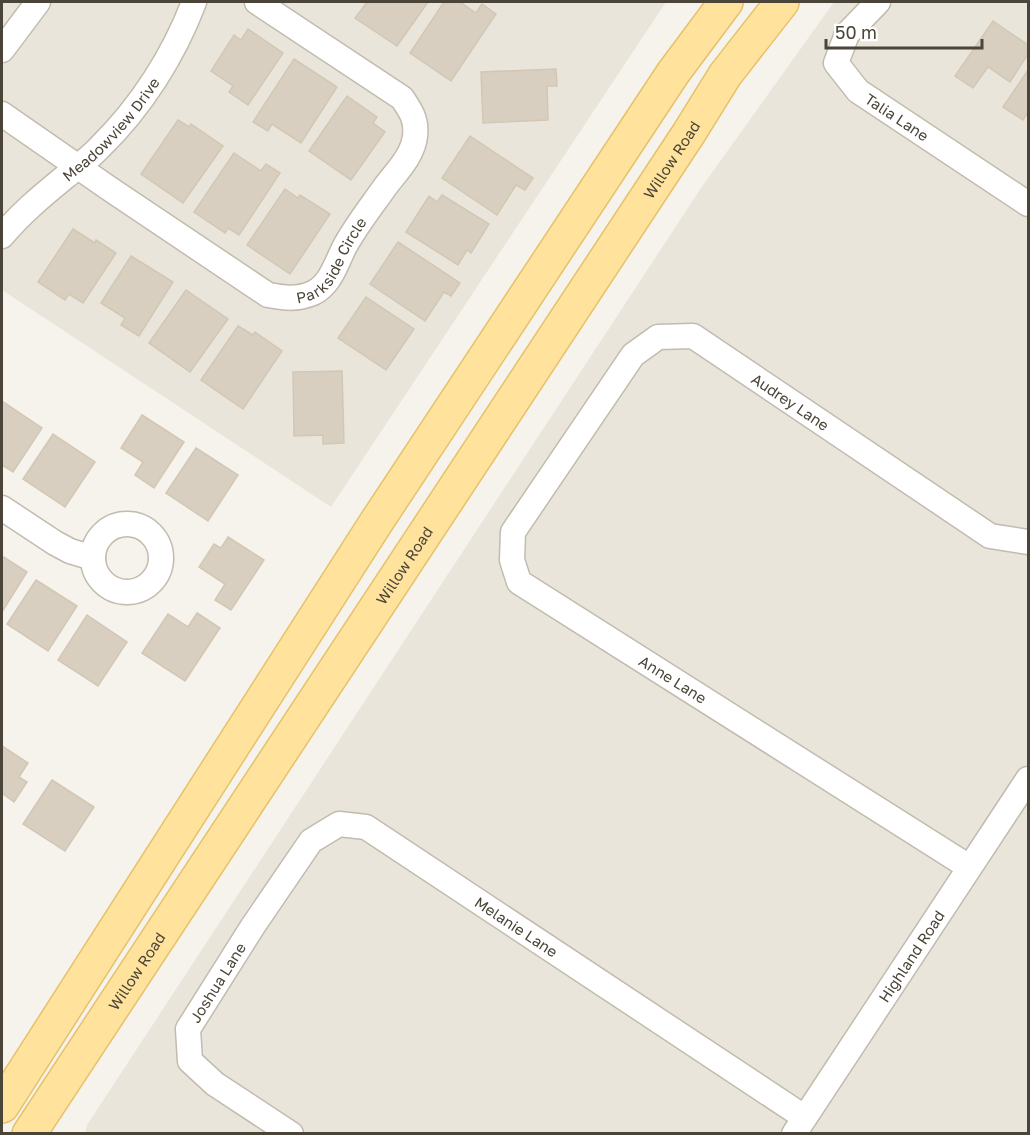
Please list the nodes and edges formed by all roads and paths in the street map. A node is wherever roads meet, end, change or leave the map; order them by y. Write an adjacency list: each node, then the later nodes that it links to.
1 (38, 2): 7 (street)
2 (194, 2): 9 (street, Meadowview Drive)
3 (257, 2): 9 (street, Parkside Circle)
4 (726, 2): 20 (main road)
5 (782, 2): 19 (main road, Willow Road)
6 (878, 2): 10 (street, Talia Lane)
7 (2, 50)
8 (2, 114): 9 (street, Parkside Circle)
9 (77, 166): 11 (street, Meadowview Drive)
10 (1029, 204)
11 (2, 237)
12 (579, 434): 14 (street, Audrey Lane); 17 (street, Anne Lane)
13 (2, 508): 15 (street)
14 (1029, 542)
15 (93, 558)
16 (1029, 779): 17 (street, Highland Road)
17 (969, 867): 22 (street, Highland Road)
18 (253, 926): 22 (street, Melanie Lane); 25 (street, Joshua Lane)
19 (77, 1061): 23 (main road, Willow Road); 24 (main road)
20 (16, 1068): 21 (main road)
21 (2, 1106)
22 (799, 1125)
23 (29, 1134)
24 (57, 1134)
25 (291, 1134)

